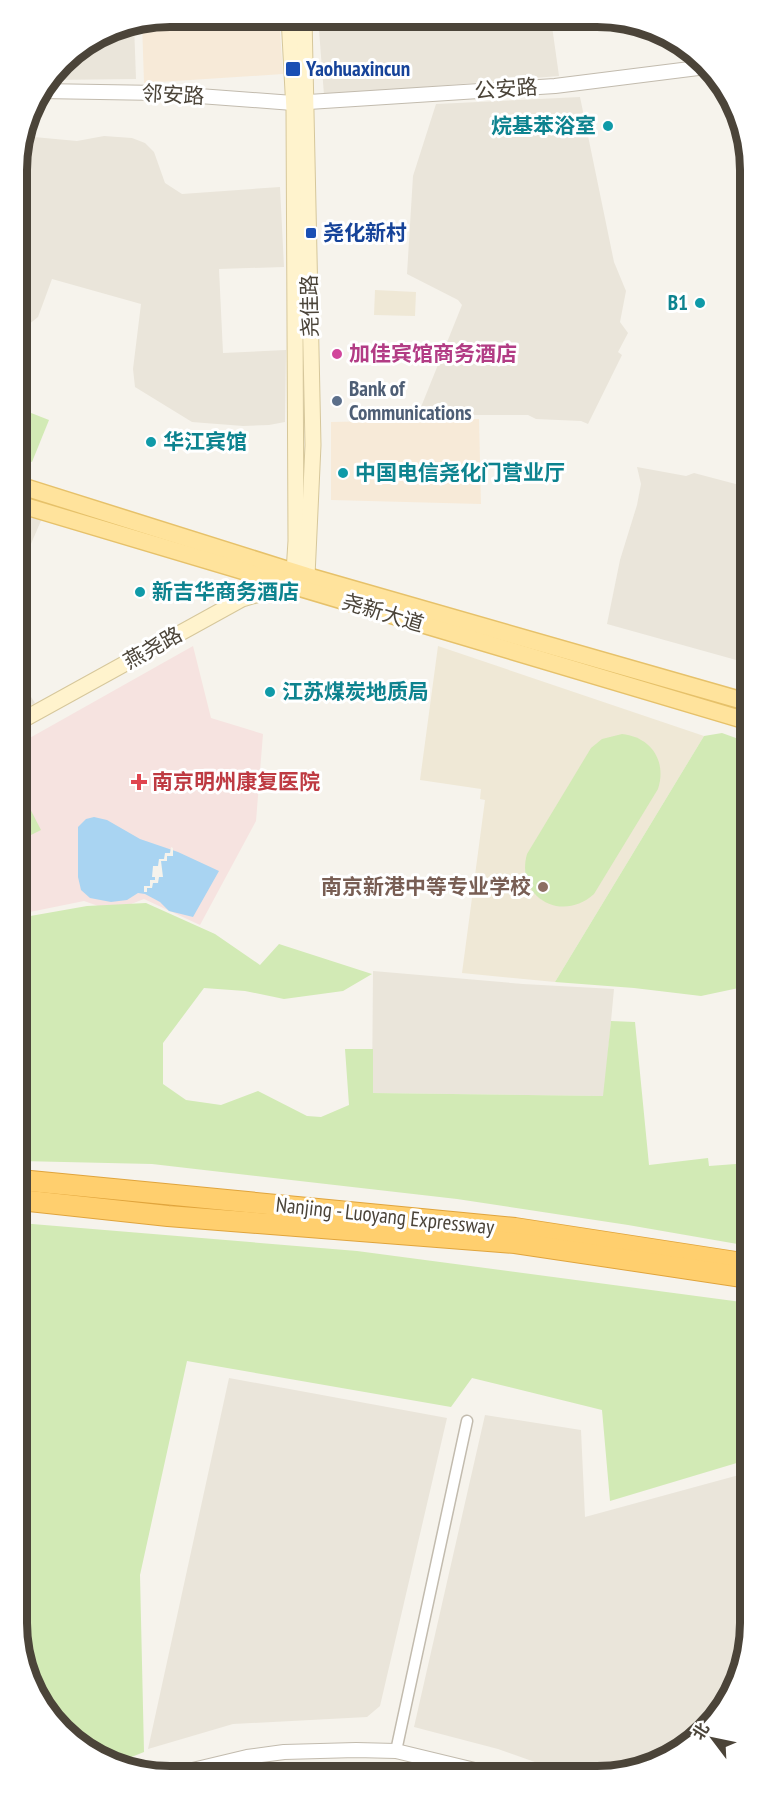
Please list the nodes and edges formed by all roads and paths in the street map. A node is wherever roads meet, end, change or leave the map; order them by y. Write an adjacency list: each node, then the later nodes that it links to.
1 (290, 27): 5 (main road, 尧佳路)
2 (303, 27): 5 (main road, 尧佳路)
3 (698, 69): 5 (street, 公安路)
4 (50, 91): 5 (street, 邻安路)
5 (299, 102): 8 (main road, 尧佳路)
6 (27, 488): 8 (main road, 尧新大道)
7 (27, 506): 8 (main road, 尧新大道)
8 (296, 580): 9 (main road, 尧新大道); 10 (main road, 燕尧路); 11 (main road, 尧新大道)
9 (740, 700)
10 (27, 718)
11 (740, 719)
12 (27, 1179): 16 (highway, Nanjing - Luoyang Expressway)
13 (27, 1201): 15 (highway, Nanjing - Luoyang Expressway)
14 (27, 1211): 15 (highway)
15 (168, 1216): 17 (highway, Nanjing - Luoyang Expressway)
16 (740, 1263)
17 (740, 1277)
18 (467, 1421): 19 (street)
19 (396, 1750): 20 (street); 21 (street)
20 (209, 1766)
21 (459, 1766)

